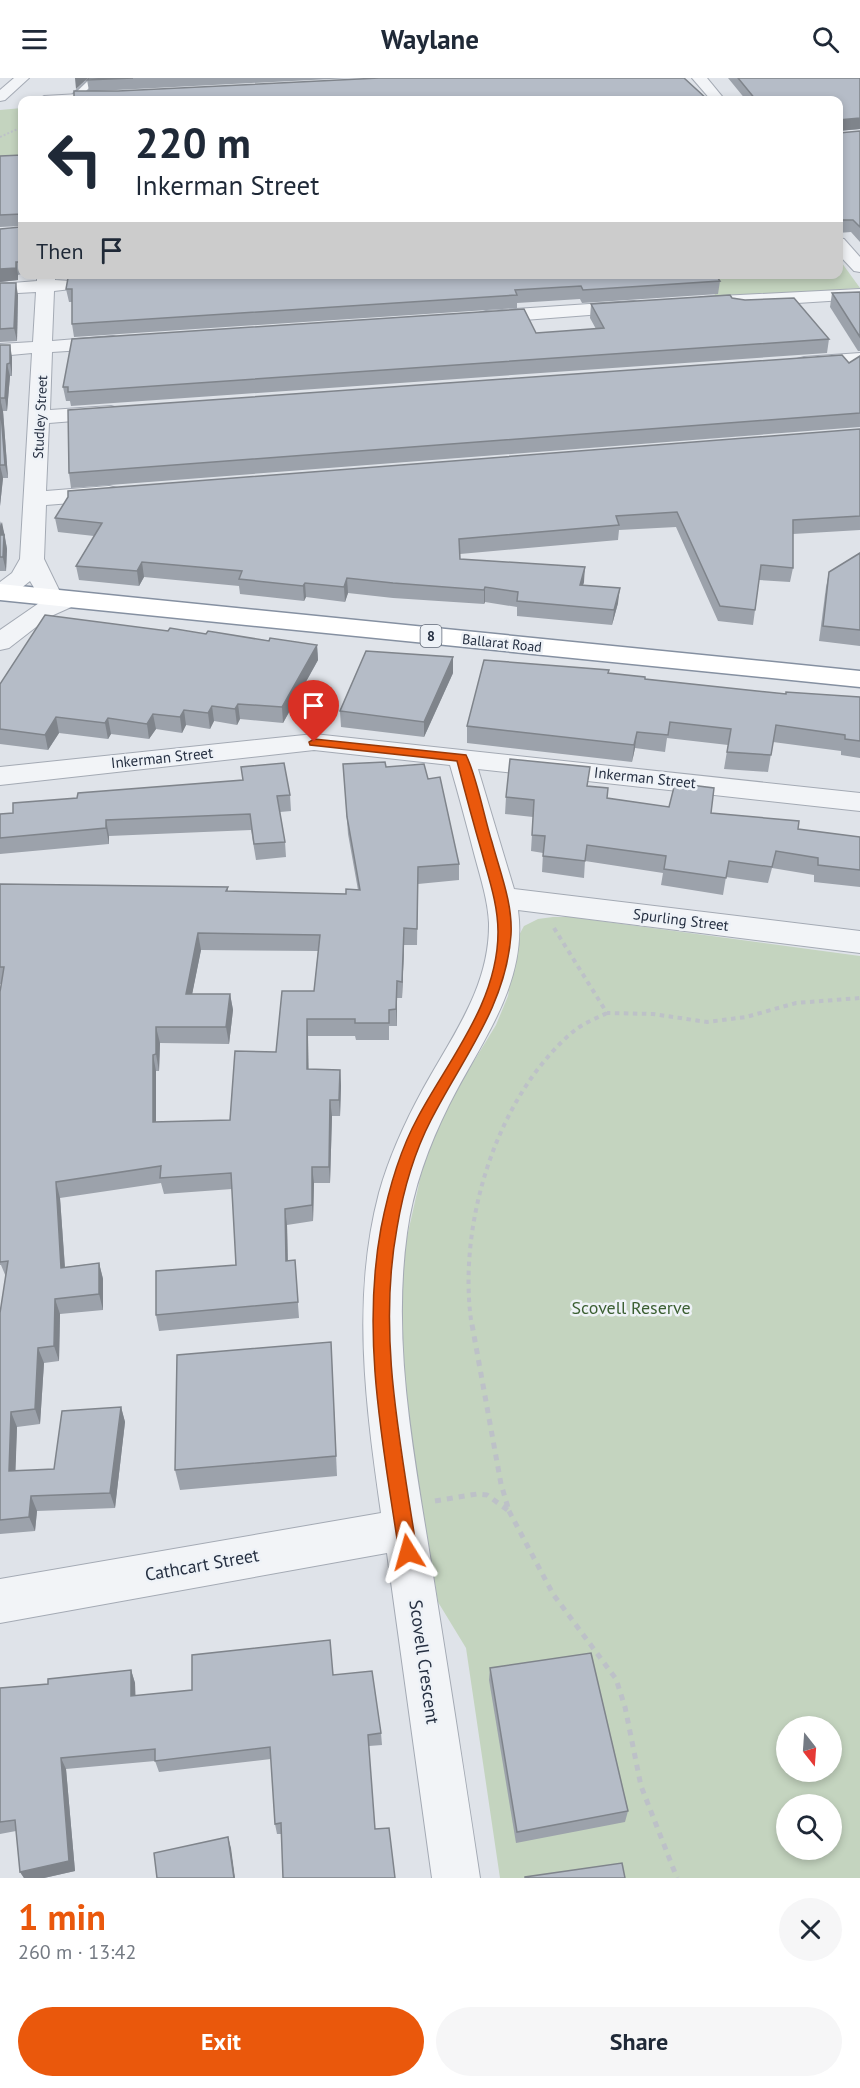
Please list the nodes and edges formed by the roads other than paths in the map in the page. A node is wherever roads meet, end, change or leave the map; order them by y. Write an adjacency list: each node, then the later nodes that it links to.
1 (10, 78): 5 (street)
2 (22, 78): 8 (street)
3 (95, 78): 6 (lane)
4 (699, 78): 7 (street)
5 (0, 87)
6 (77, 96)
7 (715, 96)
8 (0, 97)
9 (0, 102): 10 (street)
10 (16, 102)
11 (843, 249): 12 (street)
12 (858, 267)
13 (46, 280): 14 (street); 15 (street); 23 (street, Studley Street)
14 (85, 283)
15 (0, 289)
16 (860, 290): 18 (street)
17 (860, 294): 18 (street)
18 (814, 295): 19 (street)
19 (683, 304)
20 (647, 306): 21 (street)
21 (468, 318)
22 (134, 341): 23 (street)
23 (43, 347): 24 (street); 28 (street, Studley Street)
24 (0, 350)
25 (860, 359): 26 (street)
26 (788, 364)
27 (132, 411): 28 (street)
28 (40, 417): 30 (street, Studley Street)
29 (129, 492): 30 (street)
30 (36, 499): 31 (street, Studley Street)
31 (32, 560): 32 (street); 33 (street, Studley Street)
32 (0, 595): 33 (highway, Ballarat Road / 8); 34 (street)
33 (60, 598): 34 (street); 35 (highway, Ballarat Road / 8)
34 (0, 641)
35 (860, 679)
36 (462, 758): 37 (street, Inkerman Street); 38 (street, Inkerman Street); 39 (street, Scovell Crescent)
37 (0, 776)
38 (860, 802)
39 (501, 898): 40 (street, Spurling Street); 41 (street, Scovell Crescent)
40 (860, 942)
41 (403, 1516): 42 (street, Cathcart Street); 43 (street, Scovell Crescent)
42 (0, 1601)
43 (456, 1878)

